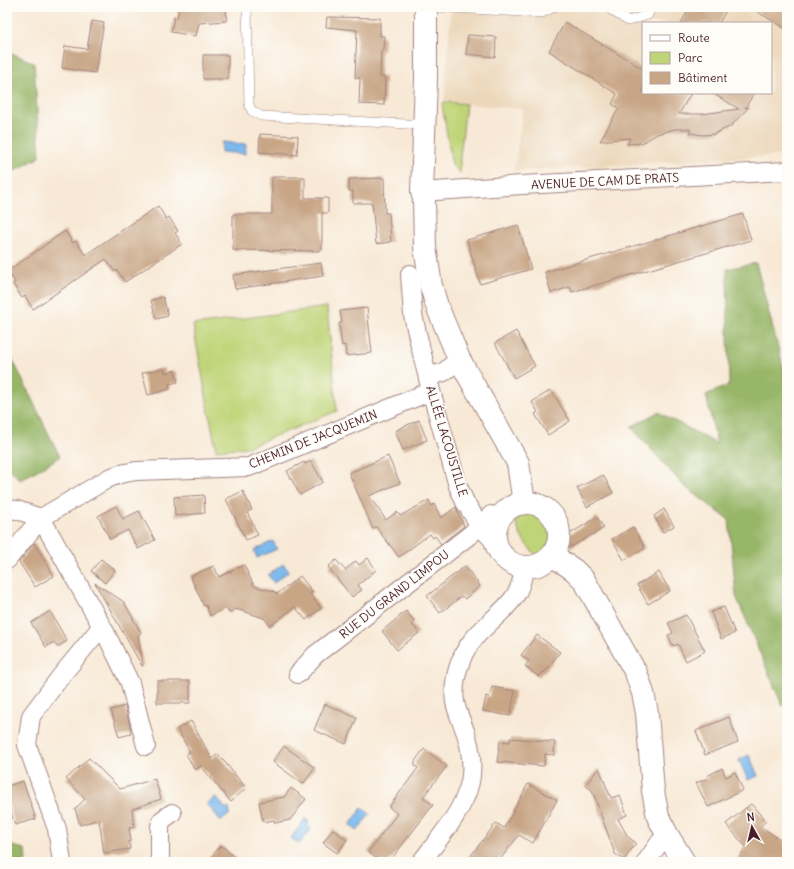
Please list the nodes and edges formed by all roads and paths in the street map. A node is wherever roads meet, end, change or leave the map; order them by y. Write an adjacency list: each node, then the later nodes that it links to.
1 (247, 7): 7 (lane)
2 (426, 7): 7 (main road)
3 (437, 7): 4 (lane)
4 (554, 7)
5 (611, 7): 6 (lane)
6 (651, 7)
7 (424, 125): 9 (main road)
8 (787, 171): 9 (street, AVENUE DE CAM DE PRATS)
9 (422, 192): 11 (main road)
10 (410, 274): 12 (street, ALLÉE LACOUSTILLE)
11 (459, 359): 12 (street, ALLÉE LACOUSTILLE); 13 (main road)
12 (429, 384): 15 (street, CHEMIN DE JACQUEMIN); 16 (street, ALLÉE LACOUSTILLE)
13 (524, 503): 16 (main road); 17 (main road)
14 (7, 509): 15 (street)
15 (41, 518): 18 (street, CHEMIN DE JACQUEMIN); 20 (street)
16 (491, 519): 19 (main road); 21 (street, RUE DU GRAND LIMPOU)
17 (552, 555): 19 (main road); 24 (main road)
18 (7, 560)
19 (524, 567): 27 (street)
20 (102, 626): 22 (street); 25 (street)
21 (298, 674)
22 (146, 746)
23 (172, 813): 26 (street)
24 (668, 836): 28 (street); 29 (main road)
25 (62, 862)
26 (160, 862)
27 (421, 862)
28 (646, 862)
29 (684, 862)

